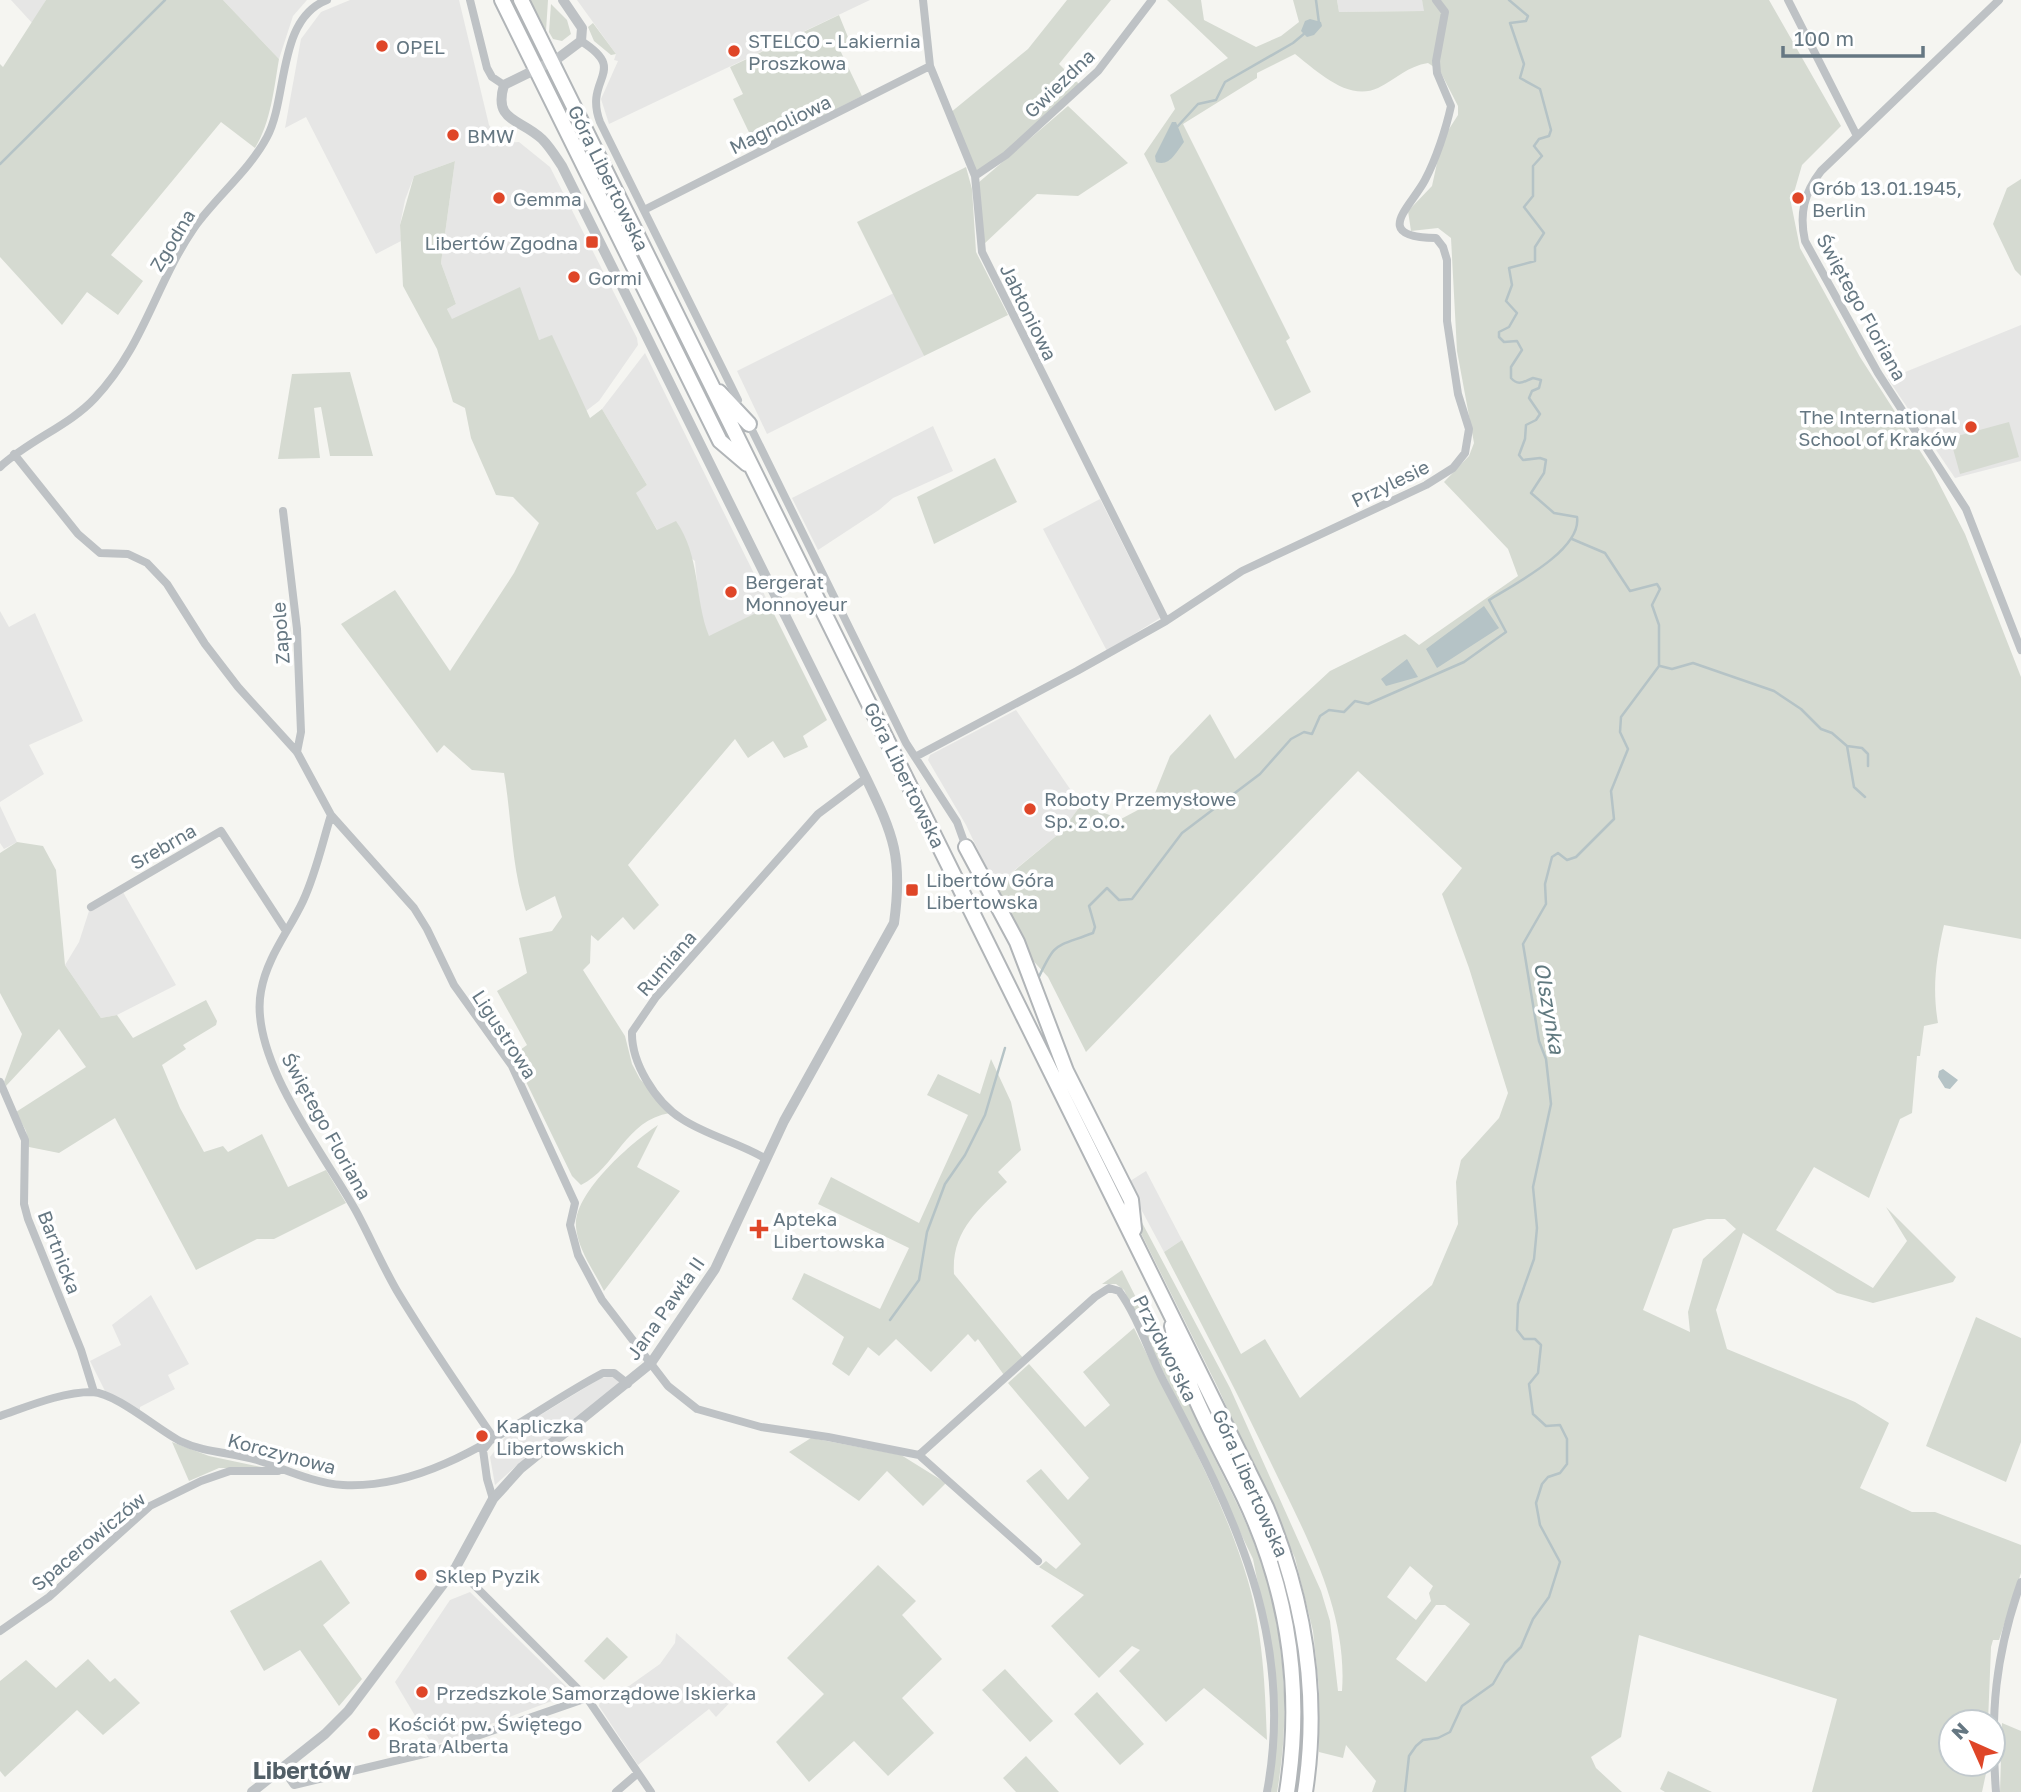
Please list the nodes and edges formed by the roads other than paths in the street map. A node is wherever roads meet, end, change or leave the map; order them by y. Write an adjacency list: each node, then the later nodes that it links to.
1 (327, 0): 22 (street, Zgodna)
2 (470, 0): 15 (street)
3 (502, 0): 14 (highway, Góra Libertowska)
4 (521, 0): 12 (highway, Góra Libertowska)
5 (563, 0): 11 (street)
6 (923, 0): 13 (street, Jabłoniowa)
7 (1152, 0): 17 (street, Gwiezdna)
8 (1436, 0): 26 (street, Przylesie)
9 (1788, 0): 16 (street)
10 (1999, 0): 16 (street, Świętego Floriana)
11 (581, 41): 12 (street); 18 (street, Góra Libertowska)
12 (552, 62): 14 (street); 19 (highway, Góra Libertowska)
13 (930, 66): 17 (street, Jabłoniowa); 18 (street, Magnoliowa)
14 (536, 69): 15 (street); 24 (highway, Góra Libertowska)
15 (504, 85): 30 (street, Góra Libertowska)
16 (1857, 136): 27 (street, Świętego Floriana)
17 (975, 176): 26 (street, Jabłoniowa)
18 (644, 209): 20 (street, Góra Libertowska)
19 (709, 381): 21 (highway); 24 (highway, Góra Libertowska)
20 (738, 400)
21 (749, 424): 29 (street, Góra Libertowska)
22 (14, 454): 23 (street, Zgodna); 28 (street)
23 (0, 467)
24 (752, 469): 37 (highway, Góra Libertowska)
25 (284, 511): 28 (street, Zapole)
26 (1166, 621): 29 (street, Przylesie)
27 (2021, 650)
28 (297, 752): 31 (street)
29 (915, 757): 32 (street, Góra Libertowska)
30 (866, 778): 36 (street, Jana Pawła II); 36 (street, Rumiana)
31 (331, 815): 34 (street, Świętego Floriana); 39 (street, Ligustrowa)
32 (966, 847): 37 (highway)
33 (91, 906): 34 (street, Srebrna)
34 (286, 931): 43 (street, Świętego Floriana)
35 (0, 1082): 41 (street, Bartnicka)
36 (766, 1159): 39 (street, Jana Pawła II)
37 (1135, 1241): 38 (highway, Góra Libertowska)
38 (1168, 1307): 58 (highway, Góra Libertowska); 59 (highway, Góra Libertowska)
39 (651, 1363): 40 (street, Jana Pawła II); 44 (street)
40 (628, 1384): 43 (street, Korczynowa); 46 (street, Jana Pawła II)
41 (94, 1392): 42 (street); 45 (street, Korczynowa)
42 (0, 1416)
43 (493, 1437): 45 (street, Korczynowa); 46 (street)
44 (919, 1455): 47 (street); 57 (street, Przydworska)
45 (281, 1471): 50 (street, Spacerowiczów)
46 (493, 1499): 48 (street, Jana Pawła II)
47 (1038, 1561)
48 (456, 1567): 51 (street); 52 (street, Jana Pawła II)
49 (2021, 1582): 60 (street)
50 (0, 1631)
51 (587, 1698): 52 (street); 53 (street)
52 (282, 1768): 54 (street, Jana Pawła II)
53 (638, 1773): 55 (street); 56 (street)
54 (252, 1792)
55 (616, 1792)
56 (651, 1792)
57 (1267, 1792)
58 (1287, 1792)
59 (1305, 1792)
60 (1996, 1792)

